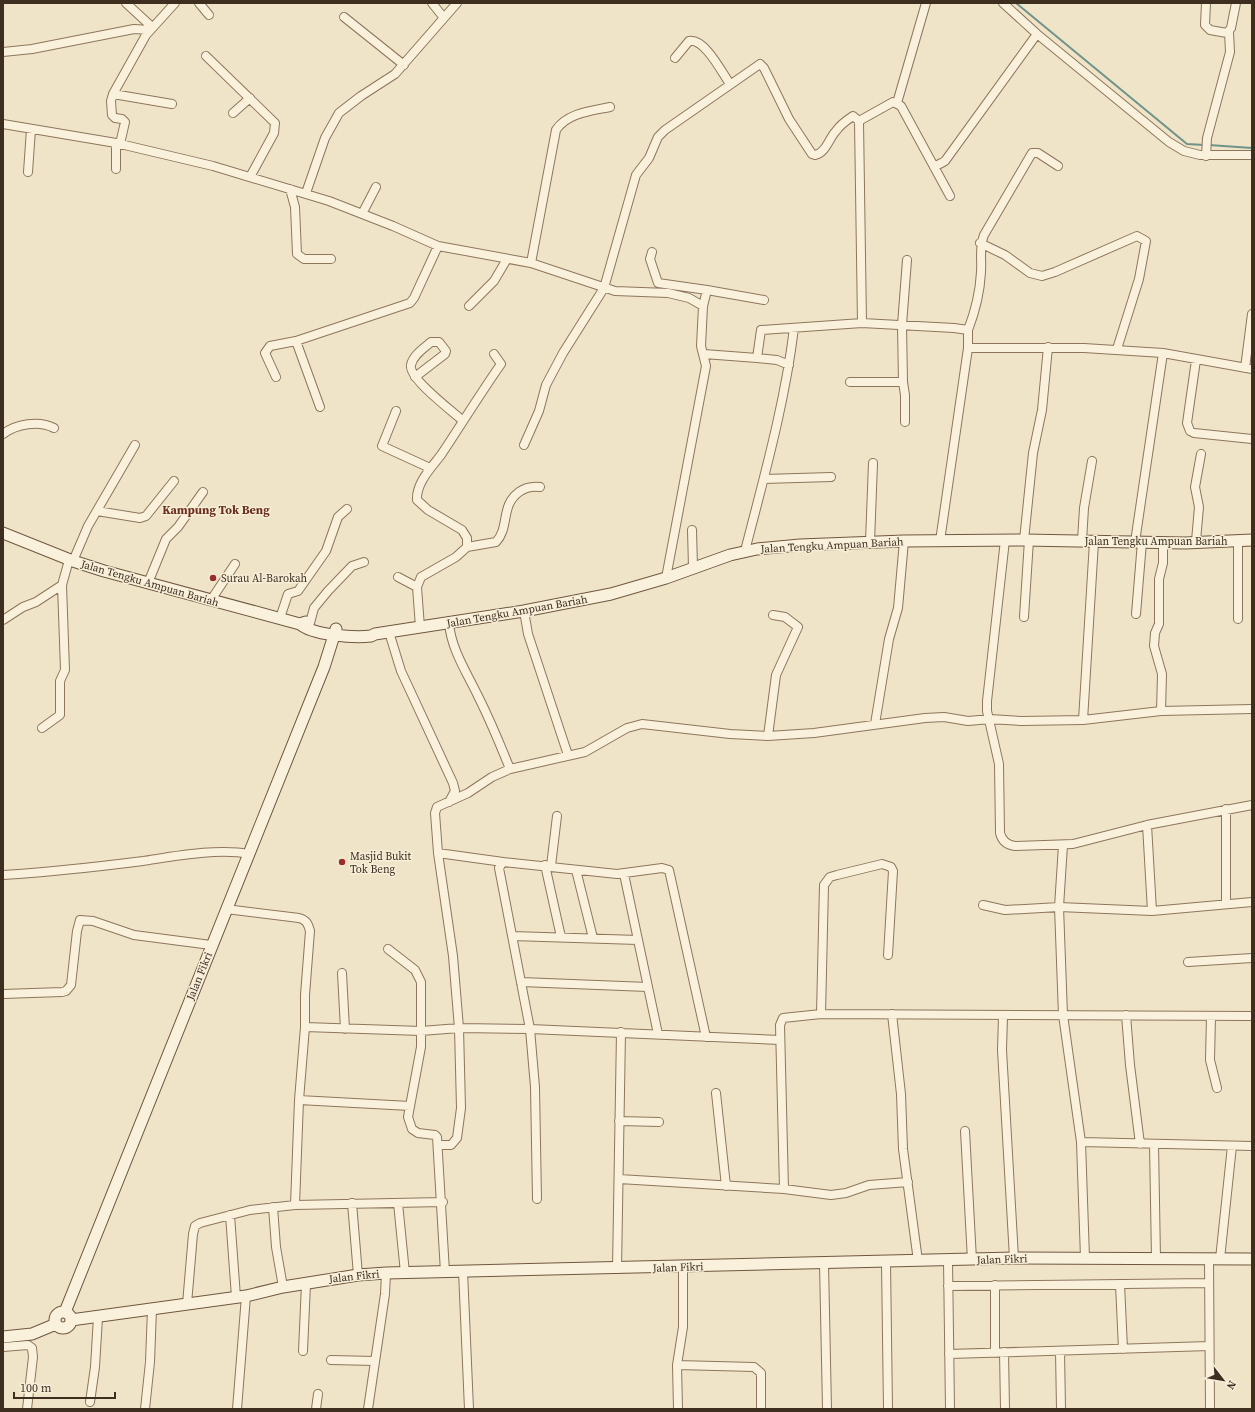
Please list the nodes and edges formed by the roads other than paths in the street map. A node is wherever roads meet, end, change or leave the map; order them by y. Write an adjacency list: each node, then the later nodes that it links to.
1 (126, 3): 13 (street)
2 (175, 3): 13 (street)
3 (199, 3): 10 (street)
4 (432, 3): 12 (street)
5 (457, 3): 12 (street)
6 (926, 3): 23 (street)
7 (1003, 3): 15 (street)
8 (1206, 3): 14 (street)
9 (1236, 3): 14 (street)
10 (208, 15)
11 (344, 16): 19 (street)
12 (444, 18): 19 (street)
13 (151, 29): 16 (street); 21 (street)
14 (1229, 32): 31 (street)
15 (1037, 34): 31 (street); 34 (street)
16 (3, 52)
17 (206, 56): 22 (street)
18 (675, 58): 20 (street)
19 (404, 65): 40 (street)
20 (730, 84): 27 (street); 50 (street)
21 (113, 94): 24 (street); 30 (street)
22 (250, 98): 26 (street); 37 (street)
23 (897, 103): 27 (street); 34 (street)
24 (172, 104)
25 (610, 107): 49 (street)
26 (233, 113)
27 (859, 121): 56 (street)
28 (3, 124): 29 (street)
29 (31, 129): 30 (street); 36 (street)
30 (118, 143): 35 (street); 37 (street)
31 (1206, 154): 32 (street)
32 (1252, 155)
33 (1058, 166): 43 (street)
34 (934, 167): 41 (street)
35 (116, 169)
36 (28, 172)
37 (250, 177): 39 (street)
38 (376, 187): 42 (street)
39 (290, 189): 40 (street); 46 (street)
40 (306, 193): 42 (street)
41 (950, 196)
42 (362, 214): 44 (street)
43 (980, 243): 59 (street); 63 (street)
44 (438, 246): 47 (street); 60 (street)
45 (652, 252): 51 (street)
46 (331, 259)
47 (507, 259): 49 (street); 53 (street)
48 (907, 260): 57 (street)
49 (531, 263): 50 (street)
50 (604, 288): 54 (street); 82 (street)
51 (707, 290): 52 (street); 54 (street)
52 (764, 300)
53 (469, 306)
54 (704, 306): 66 (street)
55 (1252, 314): 70 (street)
56 (862, 323): 57 (street); 58 (street)
57 (902, 325): 59 (street); 74 (street)
58 (794, 328): 67 (street); 69 (street)
59 (968, 330): 62 (street)
60 (296, 341): 71 (street); 75 (street)
61 (1048, 347): 62 (street); 63 (street); 98 (street)
62 (968, 348): 102 (street)
63 (1117, 349): 64 (street)
64 (1163, 353): 68 (street); 107 (street)
65 (494, 354): 77 (street)
66 (704, 354): 67 (street); 116 (street)
67 (757, 358): 69 (street)
68 (1196, 360): 70 (street); 81 (street)
69 (789, 366): 89 (street)
70 (1249, 369)
71 (276, 377)
72 (415, 377): 72 (street); 77 (street)
73 (850, 382): 74 (street)
74 (903, 382): 78 (street)
75 (320, 407)
76 (396, 411): 87 (street)
77 (462, 420): 87 (street)
78 (905, 422)
79 (54, 428): 80 (street)
80 (3, 434)
81 (1252, 439)
82 (524, 445)
83 (135, 446): 94 (street)
84 (1201, 454): 104 (street)
85 (1092, 461): 103 (street)
86 (873, 463): 105 (street)
87 (430, 468): 109 (street)
88 (831, 477): 89 (street)
89 (764, 480): 110 (street)
90 (174, 481): 94 (street)
91 (540, 487): 109 (street)
92 (203, 492): 117 (street)
93 (347, 509): 125 (street)
94 (97, 511): 111 (street)
95 (692, 530): 114 (street)
96 (3, 533): 111 (street, Jalan Tengku Ampuan Bariah)
97 (1005, 540): 98 (street, Jalan Tengku Ampuan Bariah); 102 (street, Jalan Tengku Ampuan Bariah); 137 (street)
98 (1027, 540): 103 (street, Jalan Tengku Ampuan Bariah); 124 (street)
99 (1238, 540): 100 (street, Jalan Tengku Ampuan Bariah); 104 (street, Jalan Tengku Ampuan Bariah); 126 (street)
100 (1252, 540)
101 (904, 541): 102 (street, Jalan Tengku Ampuan Bariah); 105 (street, Jalan Tengku Ampuan Bariah); 139 (street)
102 (940, 541)
103 (1082, 541): 106 (street, Jalan Tengku Ampuan Bariah)
104 (1196, 541): 108 (street, Jalan Tengku Ampuan Bariah)
105 (870, 542): 110 (street, Jalan Tengku Ampuan Bariah)
106 (1094, 542): 107 (street, Jalan Tengku Ampuan Bariah); 138 (street)
107 (1138, 542): 108 (street, Jalan Tengku Ampuan Bariah); 122 (street)
108 (1163, 542): 136 (street)
109 (468, 547): 119 (street)
110 (745, 551): 114 (street, Jalan Tengku Ampuan Bariah)
111 (71, 561): 117 (street, Jalan Tengku Ampuan Bariah); 118 (street)
112 (364, 562): 129 (street)
113 (235, 564): 120 (street)
114 (693, 567): 116 (street, Jalan Tengku Ampuan Bariah)
115 (398, 577): 119 (street)
116 (666, 578): 121 (street, Jalan Tengku Ampuan Bariah)
117 (148, 583): 120 (street, Jalan Tengku Ampuan Bariah)
118 (62, 585): 127 (street); 140 (street)
119 (417, 587): 130 (street)
120 (211, 600): 125 (street, Jalan Tengku Ampuan Bariah)
121 (524, 611): 128 (street, Jalan Tengku Ampuan Bariah); 142 (street)
122 (1136, 614)
123 (773, 615): 141 (street)
124 (1024, 617)
125 (280, 618): 129 (street, Jalan Tengku Ampuan Bariah)
126 (1238, 619)
127 (3, 620)
128 (448, 623): 130 (street, Jalan Tengku Ampuan Bariah); 143 (street)
129 (305, 625): 131 (street, Jalan Tengku Ampuan Bariah); 133 (street)
130 (420, 627): 132 (street, Jalan Tengku Ampuan Bariah)
131 (337, 632): 132 (street, Jalan Tengku Ampuan Bariah); 133 (street, Jalan Fikri); 134 (street, Jalan Fikri)
132 (389, 632): 144 (street)
133 (326, 656): 134 (street, Jalan Fikri)
134 (324, 667): 153 (street, Jalan Fikri)
135 (1252, 708): 136 (street)
136 (1161, 711): 138 (street)
137 (990, 719): 138 (street); 139 (street); 151 (street)
138 (1083, 720)
139 (875, 724): 141 (street)
140 (42, 728)
141 (768, 736): 142 (street)
142 (568, 755): 143 (street)
143 (510, 769): 145 (street)
144 (453, 783): 145 (street); 146 (street)
145 (468, 793): 146 (street)
146 (448, 803): 152 (street)
147 (1252, 804): 148 (street)
148 (1226, 809): 150 (street); 160 (street)
149 (557, 816): 155 (street)
150 (1147, 825): 151 (street); 164 (street)
151 (1063, 846): 162 (street)
152 (438, 852): 154 (street); 186 (street)
153 (250, 854): 158 (street); 163 (street, Jalan Fikri)
154 (503, 862): 155 (street); 165 (street)
155 (548, 866): 156 (street); 166 (street)
156 (576, 870): 157 (street); 167 (street)
157 (624, 874): 168 (street); 192 (street)
158 (3, 875)
159 (1252, 902): 160 (street)
160 (1226, 904): 164 (street)
161 (983, 905): 162 (street)
162 (1059, 908): 164 (street); 180 (street)
163 (226, 909): 169 (street, Jalan Fikri); 185 (street)
164 (1152, 911)
165 (512, 936): 166 (street); 175 (street)
166 (561, 937): 167 (street)
167 (593, 938): 168 (street)
168 (638, 940): 176 (street)
169 (211, 945): 177 (street); 244 (street, Jalan Fikri)
170 (388, 949): 189 (street)
171 (888, 955): 178 (street)
172 (1252, 958): 173 (street)
173 (1188, 962)
174 (342, 973): 187 (street)
175 (521, 982): 176 (street); 188 (street)
176 (648, 987): 191 (street)
177 (3, 994)
178 (821, 1014): 179 (street); 193 (street)
179 (892, 1014): 182 (street); 208 (street)
180 (1063, 1015): 181 (street); 182 (street); 201 (street)
181 (1126, 1015): 183 (street); 202 (street)
182 (1002, 1016): 218 (street)
183 (1211, 1016): 184 (street); 194 (street)
184 (1252, 1016)
185 (305, 1027): 187 (street); 196 (street)
186 (459, 1028): 188 (street); 189 (street); 204 (street)
187 (345, 1029): 189 (street)
188 (530, 1029): 190 (street); 211 (street)
189 (421, 1031): 197 (street)
190 (621, 1032): 191 (street); 198 (street)
191 (658, 1034): 192 (street)
192 (706, 1037): 193 (street)
193 (780, 1040): 210 (street)
194 (1217, 1088)
195 (716, 1093): 209 (street)
196 (299, 1100): 197 (street); 215 (street)
197 (410, 1106): 204 (street)
198 (619, 1121): 199 (street); 207 (street)
199 (659, 1122)
200 (965, 1131): 224 (street)
201 (1081, 1142): 202 (street); 219 (street)
202 (1140, 1144): 203 (street)
203 (1154, 1144): 205 (street); 220 (street)
204 (438, 1145): 212 (street)
205 (1232, 1146): 206 (street); 221 (street)
206 (1252, 1146)
207 (619, 1179): 209 (street); 229 (street)
208 (908, 1182): 210 (street); 225 (street)
209 (726, 1186): 210 (street)
210 (784, 1189)
211 (538, 1199)
212 (442, 1202): 214 (street); 231 (street)
213 (352, 1203): 214 (street); 215 (street); 234 (street)
214 (398, 1203): 233 (street)
215 (295, 1205): 216 (street)
216 (273, 1207): 217 (street); 240 (street)
217 (230, 1215): 241 (street); 242 (street)
218 (1014, 1258): 219 (street, Jalan Fikri); 224 (street, Jalan Fikri)
219 (1085, 1258): 220 (street, Jalan Fikri)
220 (1156, 1259): 221 (street, Jalan Fikri)
221 (1215, 1259): 222 (street, Jalan Fikri); 235 (street)
222 (1252, 1259)
223 (948, 1260): 224 (street, Jalan Fikri); 225 (street, Jalan Fikri); 238 (street)
224 (972, 1260)
225 (918, 1261): 226 (street, Jalan Fikri)
226 (886, 1262): 227 (street, Jalan Fikri); 268 (street)
227 (824, 1263): 228 (street, Jalan Fikri); 267 (street)
228 (683, 1267): 229 (street, Jalan Fikri); 256 (street)
229 (617, 1269): 230 (street, Jalan Fikri)
230 (463, 1271): 231 (street, Jalan Fikri); 264 (street)
231 (445, 1272): 233 (street, Jalan Fikri)
232 (386, 1273): 233 (street, Jalan Fikri); 234 (street, Jalan Fikri); 255 (street)
233 (405, 1273)
234 (358, 1275): 236 (street, Jalan Fikri)
235 (1209, 1283): 237 (street); 247 (street)
236 (306, 1284): 240 (street, Jalan Fikri); 251 (street)
237 (1120, 1284): 239 (street); 249 (street)
238 (948, 1286): 239 (street); 253 (street)
239 (995, 1286): 252 (street)
240 (283, 1287): 241 (street, Jalan Fikri)
241 (241, 1296): 242 (street, Jalan Fikri); 261 (street)
242 (188, 1304): 243 (street, Jalan Fikri)
243 (152, 1309): 245 (street, Jalan Fikri); 260 (street)
244 (68, 1316): 245 (street, Jalan Fikri); 246 (street, Jalan Fikri)
245 (102, 1316): 258 (street)
246 (3, 1336)
247 (1209, 1346): 249 (street); 272 (street)
248 (3, 1347): 259 (street)
249 (1123, 1349): 250 (street)
250 (1060, 1350): 252 (street); 271 (street)
251 (303, 1351)
252 (999, 1352): 253 (street); 270 (street)
253 (949, 1354): 269 (street)
254 (331, 1360): 255 (street)
255 (375, 1362): 263 (street)
256 (677, 1365): 265 (street); 266 (street)
257 (318, 1394): 262 (street)
258 (90, 1402)
259 (27, 1409)
260 (145, 1409)
261 (237, 1409)
262 (316, 1409)
263 (368, 1409)
264 (469, 1409)
265 (678, 1409)
266 (761, 1409)
267 (827, 1409)
268 (888, 1409)
269 (950, 1409)
270 (1005, 1409)
271 (1061, 1409)
272 (1210, 1409)

